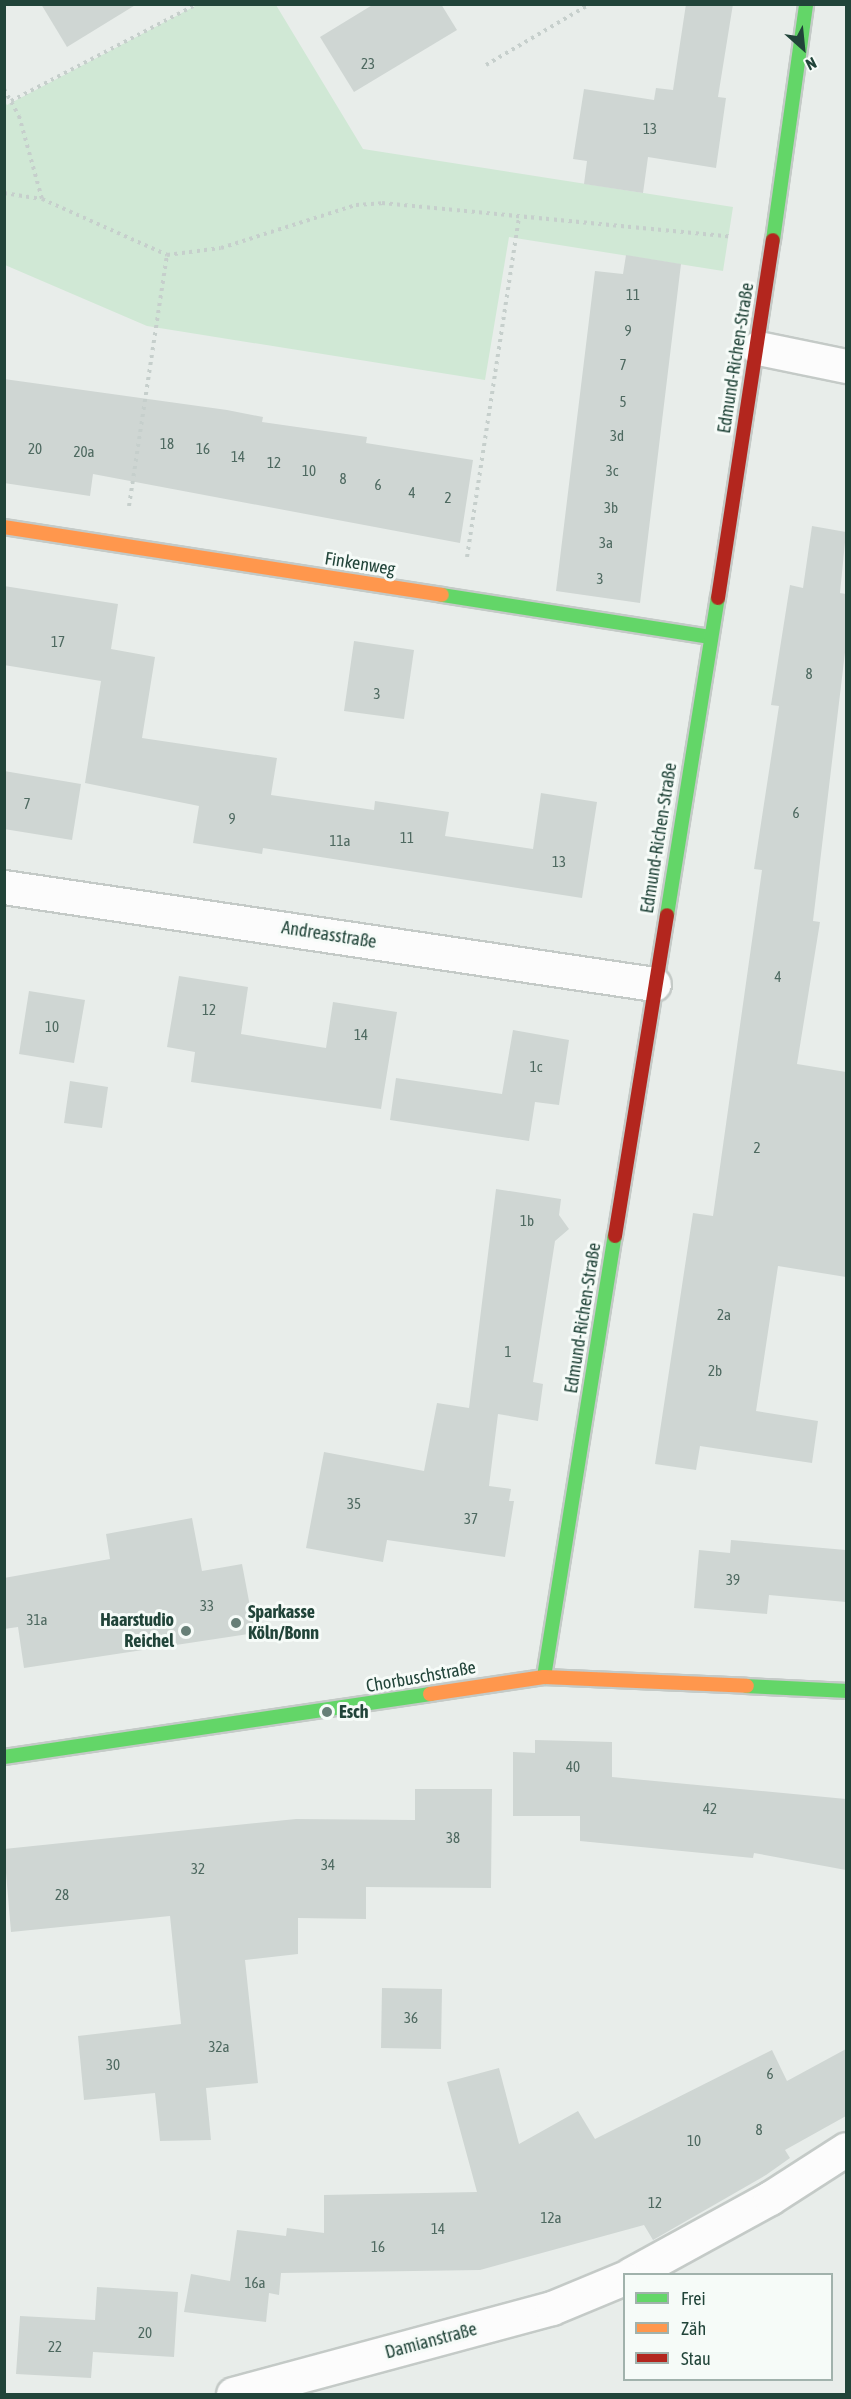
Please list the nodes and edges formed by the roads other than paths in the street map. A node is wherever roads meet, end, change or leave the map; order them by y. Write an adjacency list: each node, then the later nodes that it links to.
1 (806, 4): 2 (street, Edmund-Richen-Straße)
2 (758, 348): 3 (street); 5 (street, Edmund-Richen-Straße)
3 (846, 366)
4 (4, 526): 5 (street, Finkenweg)
5 (710, 637): 7 (street, Edmund-Richen-Straße)
6 (4, 887): 7 (street, Andreasstraße)
7 (654, 984): 8 (street, Edmund-Richen-Straße)
8 (544, 1677): 9 (street, Chorbuschstraße); 10 (street, Chorbuschstraße)
9 (846, 1691)
10 (4, 1757)
11 (846, 2149): 12 (street)
12 (633, 2273)
13 (623, 2278): 14 (street, Damianstraße)
14 (233, 2394)

